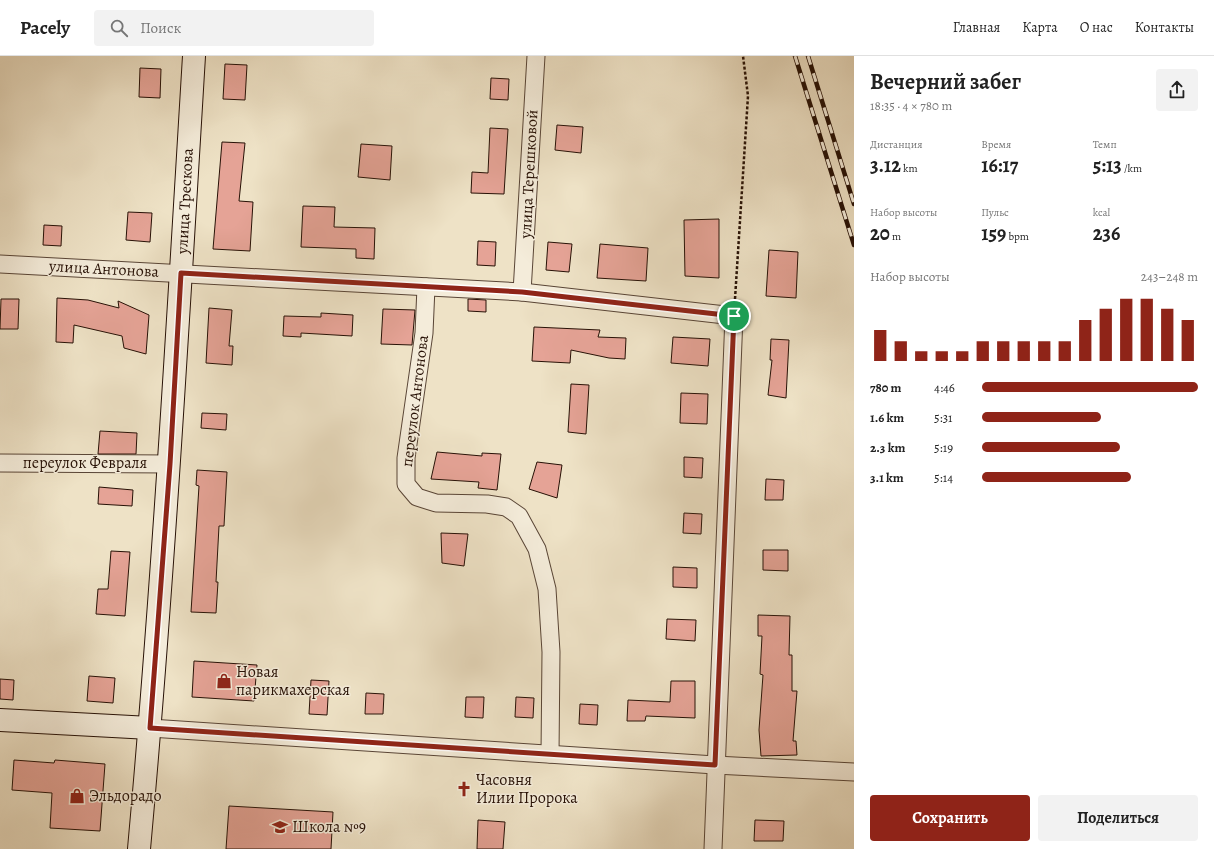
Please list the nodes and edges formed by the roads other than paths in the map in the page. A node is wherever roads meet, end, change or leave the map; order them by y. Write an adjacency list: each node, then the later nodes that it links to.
1 (194, 56): 4 (main road, улица Трескова)
2 (536, 56): 6 (street, улица Терешковой)
3 (0, 264): 4 (street, улица Антонова)
4 (181, 273): 5 (street, улица Антонова); 8 (main road, улица Трескова)
5 (426, 287): 6 (street, улица Антонова); 11 (street, переулок Антонова)
6 (522, 292): 12 (street, улица Антонова)
7 (0, 463): 8 (street, переулок Февраля)
8 (170, 464): 10 (main road, улица Трескова)
9 (0, 720): 10 (main road)
10 (150, 728): 11 (street); 14 (main road, улица Трескова)
11 (550, 754): 12 (street)
12 (715, 765): 13 (street); 15 (street)
13 (854, 772)
14 (139, 849)
15 (713, 849)

